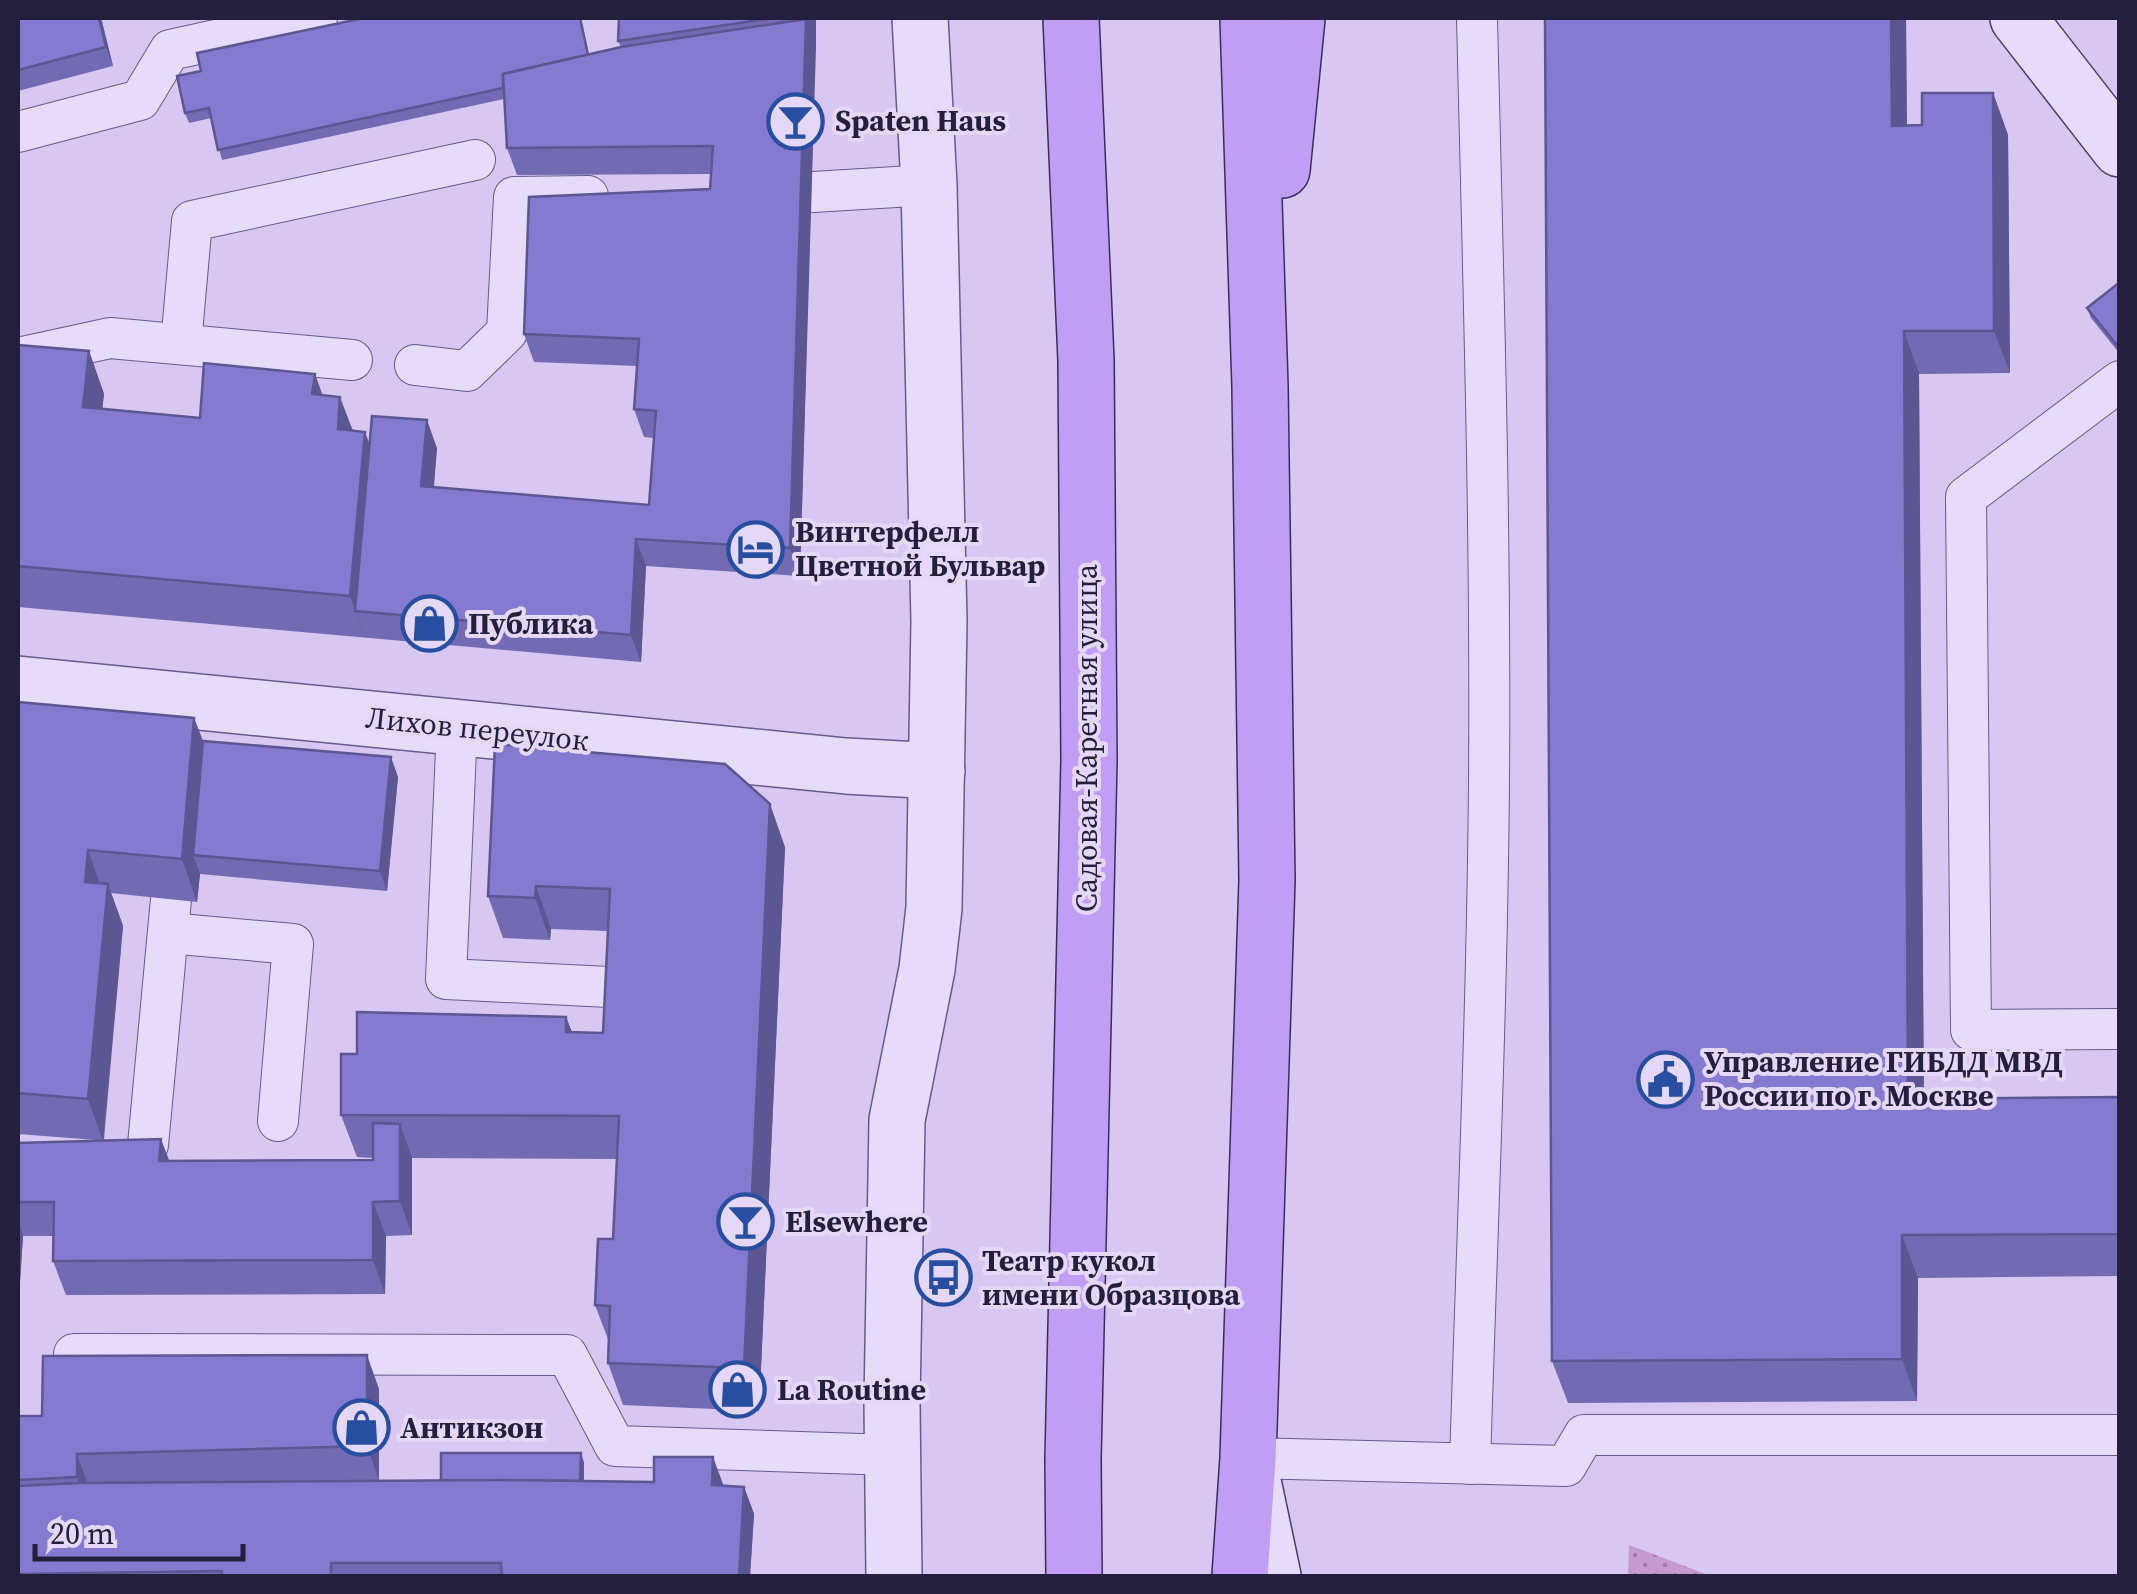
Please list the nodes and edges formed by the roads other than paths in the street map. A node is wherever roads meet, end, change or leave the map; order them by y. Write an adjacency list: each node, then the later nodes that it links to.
1 (317, 18): 8 (lane)
2 (920, 18): 11 (street)
3 (1071, 18): 31 (main road, Садовая-Каретная улица)
4 (1248, 18): 19 (main road)
5 (1297, 18): 19 (main road)
6 (1477, 18): 32 (lane)
7 (2018, 18): 9 (street)
8 (18, 132)
9 (2120, 149)
10 (475, 160): 14 (lane)
11 (929, 185): 12 (lane); 22 (street)
12 (812, 192)
13 (627, 196): 17 (lane)
14 (181, 344): 15 (lane); 16 (lane)
15 (18, 358)
16 (352, 360)
17 (416, 366)
18 (2120, 382): 24 (lane)
19 (1260, 386): 30 (main road)
20 (18, 684): 21 (street, Лихов переулок)
21 (457, 727): 22 (street, Лихов переулок); 23 (lane)
22 (937, 771): 29 (street)
23 (609, 987)
24 (2120, 1029)
25 (278, 1120): 26 (lane)
26 (148, 1145)
27 (74, 1354): 29 (lane)
28 (2120, 1434): 32 (lane)
29 (892, 1455): 33 (street)
30 (1248, 1458): 32 (lane); 36 (main road); 37 (street)
31 (1073, 1459): 34 (street); 35 (main road, Садовая-Каретная улица)
32 (1470, 1464)
33 (894, 1576)
34 (1048, 1576)
35 (1074, 1576)
36 (1240, 1576)
37 (1273, 1576)

